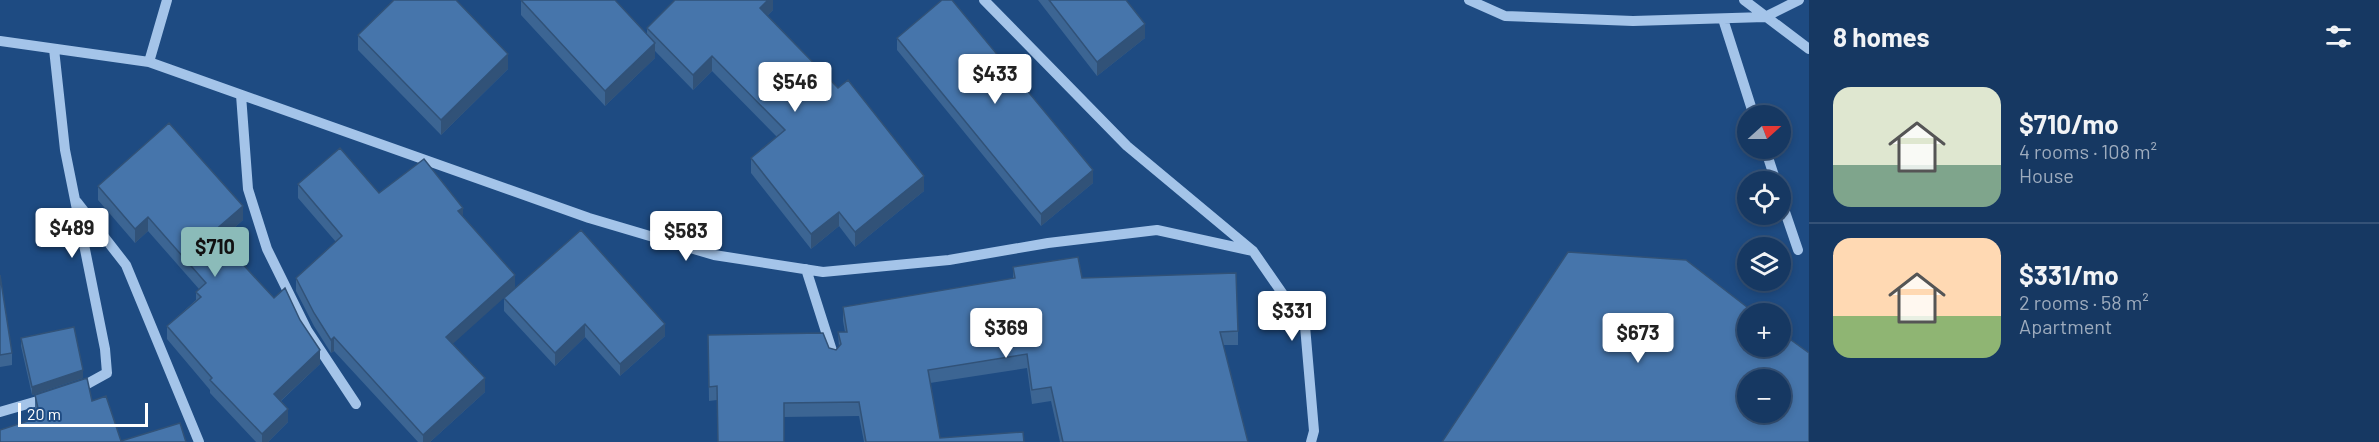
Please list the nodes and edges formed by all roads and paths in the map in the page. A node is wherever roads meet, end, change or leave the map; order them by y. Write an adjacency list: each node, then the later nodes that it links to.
1 (166, 0): 11 (street)
2 (984, 0): 17 (street)
3 (1468, 0): 7 (street)
4 (1744, 0): 6 (street)
5 (1799, 0): 6 (street)
6 (1765, 18): 7 (street); 10 (street)
7 (1724, 19): 13 (street)
8 (0, 42): 9 (street)
9 (54, 49): 11 (street); 14 (street)
10 (1809, 49)
11 (149, 62): 12 (street)
12 (241, 95): 18 (street); 20 (street)
13 (1751, 105)
14 (75, 199): 21 (street); 22 (street)
15 (1790, 225): 16 (street)
16 (1798, 250)
17 (1253, 251): 18 (street); 23 (street)
18 (806, 269): 19 (street)
19 (834, 357)
20 (356, 404)
21 (0, 412)
22 (199, 442)
23 (1311, 442)

